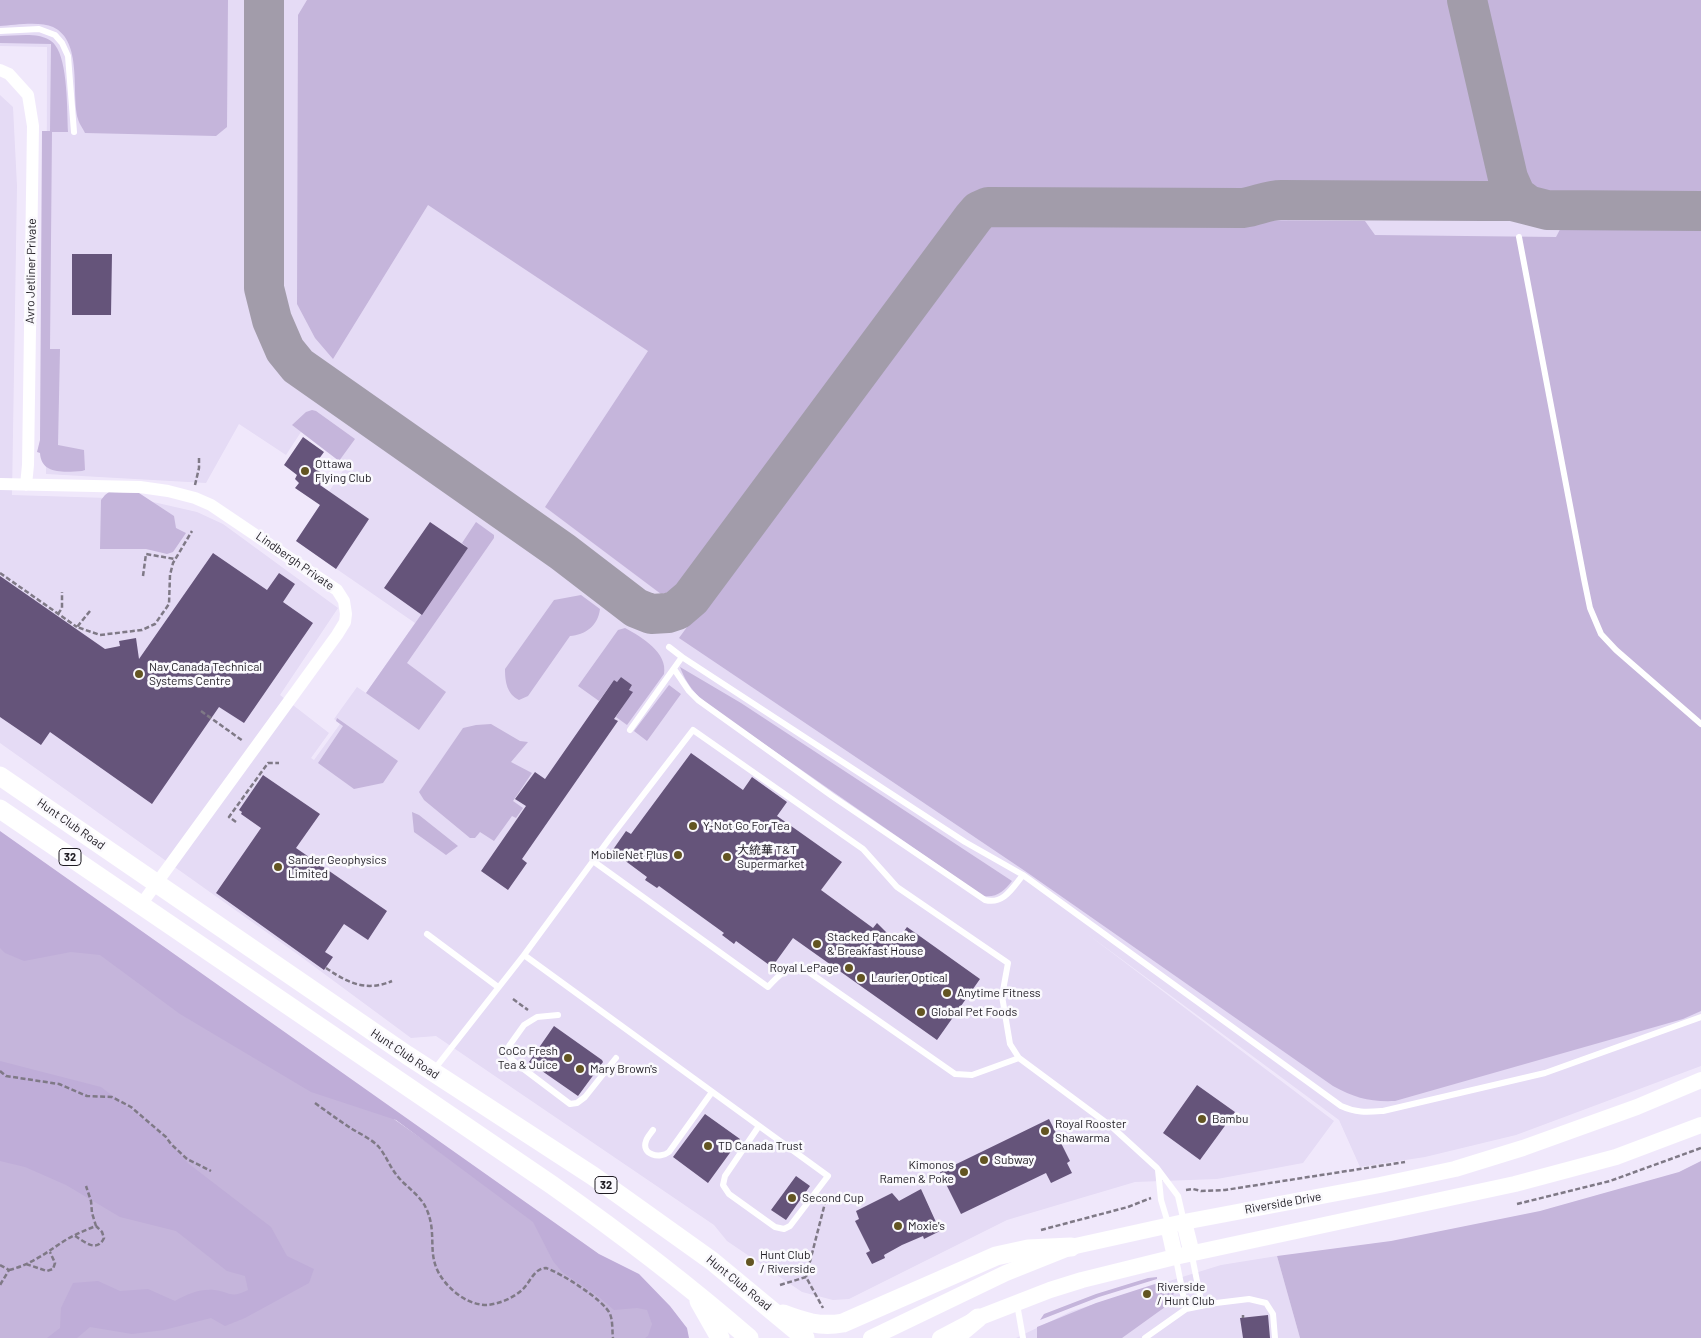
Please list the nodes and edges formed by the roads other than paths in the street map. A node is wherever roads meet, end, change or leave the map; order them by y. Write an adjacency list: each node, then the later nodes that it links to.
1 (0, 31): 3 (lane)
2 (0, 70): 6 (street, Avro Jetliner Private)
3 (74, 132)
4 (1519, 236): 10 (lane)
5 (0, 484): 6 (street, Lindbergh Private)
6 (26, 485): 16 (street, Lindbergh Private)
7 (669, 647): 8 (lane)
8 (682, 657): 9 (lane); 15 (lane)
9 (674, 669): 11 (lane); 15 (lane)
10 (1701, 724)
11 (630, 730)
12 (0, 776): 16 (main road, Hunt Club Road / 32)
13 (0, 809): 17 (main road, Hunt Club Road / 32)
14 (593, 862): 19 (lane); 24 (lane); 24 (lane)
15 (1023, 875): 22 (lane)
16 (156, 883): 17 (street, Lindbergh Private); 25 (main road, Hunt Club Road / 32)
17 (140, 906): 28 (main road, Hunt Club Road / 32)
18 (426, 934): 20 (lane)
19 (524, 955): 20 (lane); 27 (lane)
20 (498, 987): 25 (lane)
21 (558, 1015): 23 (lane)
22 (1701, 1017)
23 (616, 1058)
24 (1019, 1058): 32 (lane)
25 (432, 1072): 28 (main road); 41 (main road, Hunt Club Road / 32)
26 (1701, 1080): 33 (main road, Riverside Drive)
27 (712, 1092): 30 (lane); 31 (lane)
28 (418, 1094): 37 (main road, Hunt Club Road / 32)
29 (1701, 1125): 35 (main road)
30 (759, 1126): 30 (lane)
31 (653, 1130)
32 (1157, 1168): 33 (lane); 33 (lane)
33 (1176, 1223): 34 (main road, Riverside Drive); 35 (main road); 36 (main road)
34 (1071, 1247): 41 (main road); 46 (main road, Riverside Drive)
35 (1192, 1254): 36 (main road); 39 (lane)
36 (1175, 1257): 38 (main road); 40 (lane)
37 (694, 1291): 43 (main road); 44 (main road, Hunt Club Road / 32)
38 (1017, 1303): 42 (main road); 49 (lane)
39 (1202, 1306): 40 (lane); 51 (lane)
40 (1186, 1309): 50 (lane)
41 (773, 1310): 45 (main road, Hunt Club Road / 32)
42 (978, 1318): 47 (main road); 48 (main road)
43 (720, 1338)
44 (749, 1338)
45 (805, 1338)
46 (871, 1338)
47 (940, 1338)
48 (954, 1338)
49 (1023, 1338)
50 (1145, 1338)
51 (1275, 1338)

